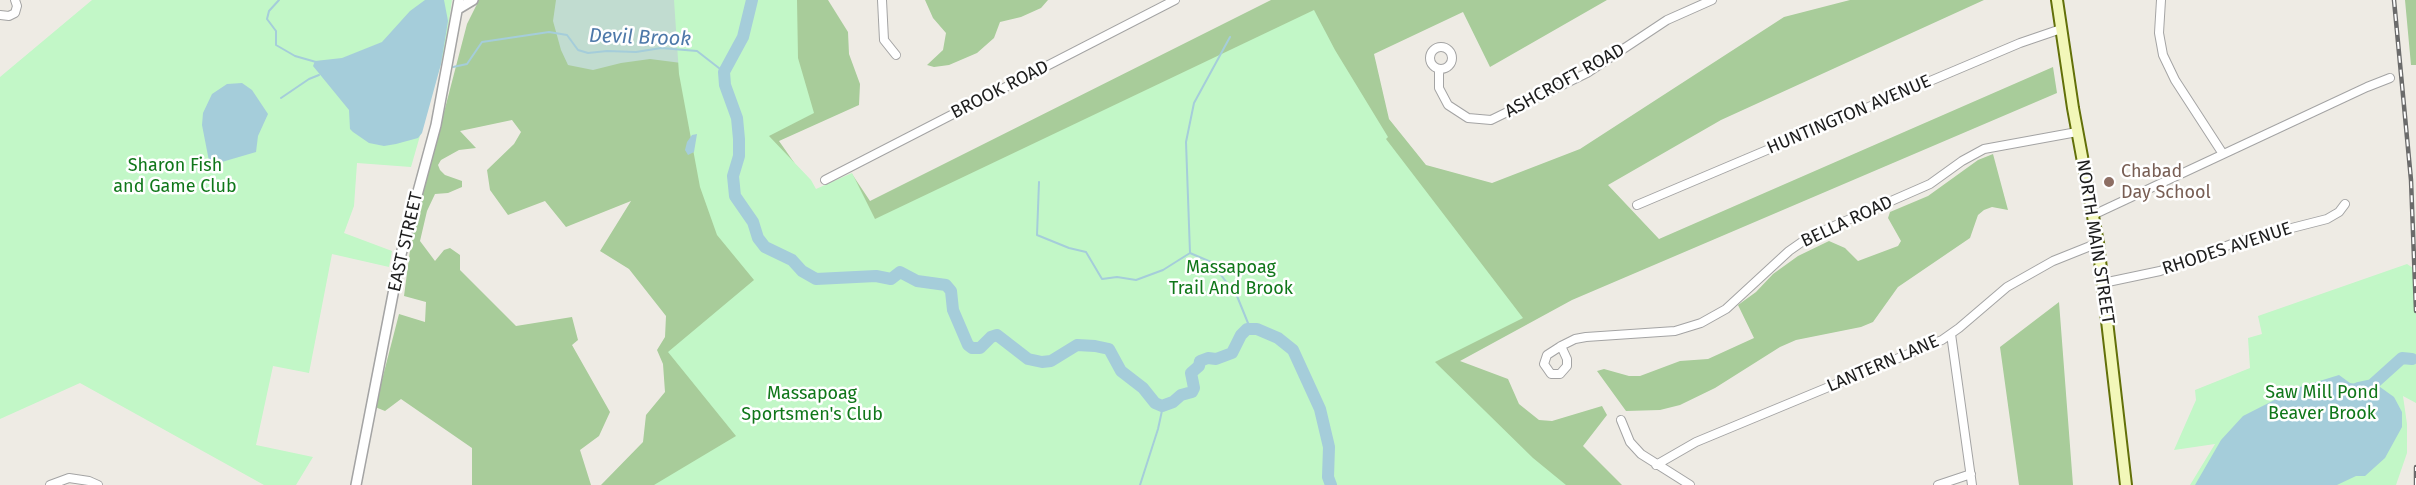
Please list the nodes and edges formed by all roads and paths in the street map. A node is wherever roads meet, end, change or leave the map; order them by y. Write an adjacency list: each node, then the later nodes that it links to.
1 (15, 0): 9 (street)
2 (473, 0): 8 (street)
3 (882, 0): 11 (street)
4 (1175, 0): 16 (street, BROOK ROAD)
5 (1712, 0): 12 (street, ASHCROFT ROAD)
6 (2057, 0): 10 (main road, NORTH MAIN STREET)
7 (2161, 0): 15 (street)
8 (458, 4): 29 (street, EAST STREET)
9 (0, 15)
10 (2061, 29): 14 (main road, NORTH MAIN STREET); 18 (street, HUNTINGTON AVENUE)
11 (896, 55)
12 (1438, 69)
13 (2390, 78): 15 (street)
14 (2077, 132): 19 (main road, NORTH MAIN STREET); 23 (street, BELLA ROAD)
15 (2223, 154): 19 (street)
16 (825, 180)
17 (2345, 204): 21 (street, RHODES AVENUE)
18 (1638, 205)
19 (2093, 215): 20 (main road, NORTH MAIN STREET)
20 (2098, 243): 21 (main road, NORTH MAIN STREET); 22 (street, LANTERN LANE)
21 (2103, 284): 33 (main road, NORTH MAIN STREET)
22 (1951, 334): 25 (street, LANTERN LANE); 26 (street)
23 (1561, 346)
24 (1621, 420): 25 (street)
25 (1656, 465): 30 (street)
26 (1971, 474): 31 (street); 32 (street)
27 (50, 485): 28 (street)
28 (98, 485)
29 (356, 485)
30 (1690, 485)
31 (1938, 485)
32 (1972, 485)
33 (2126, 485)

